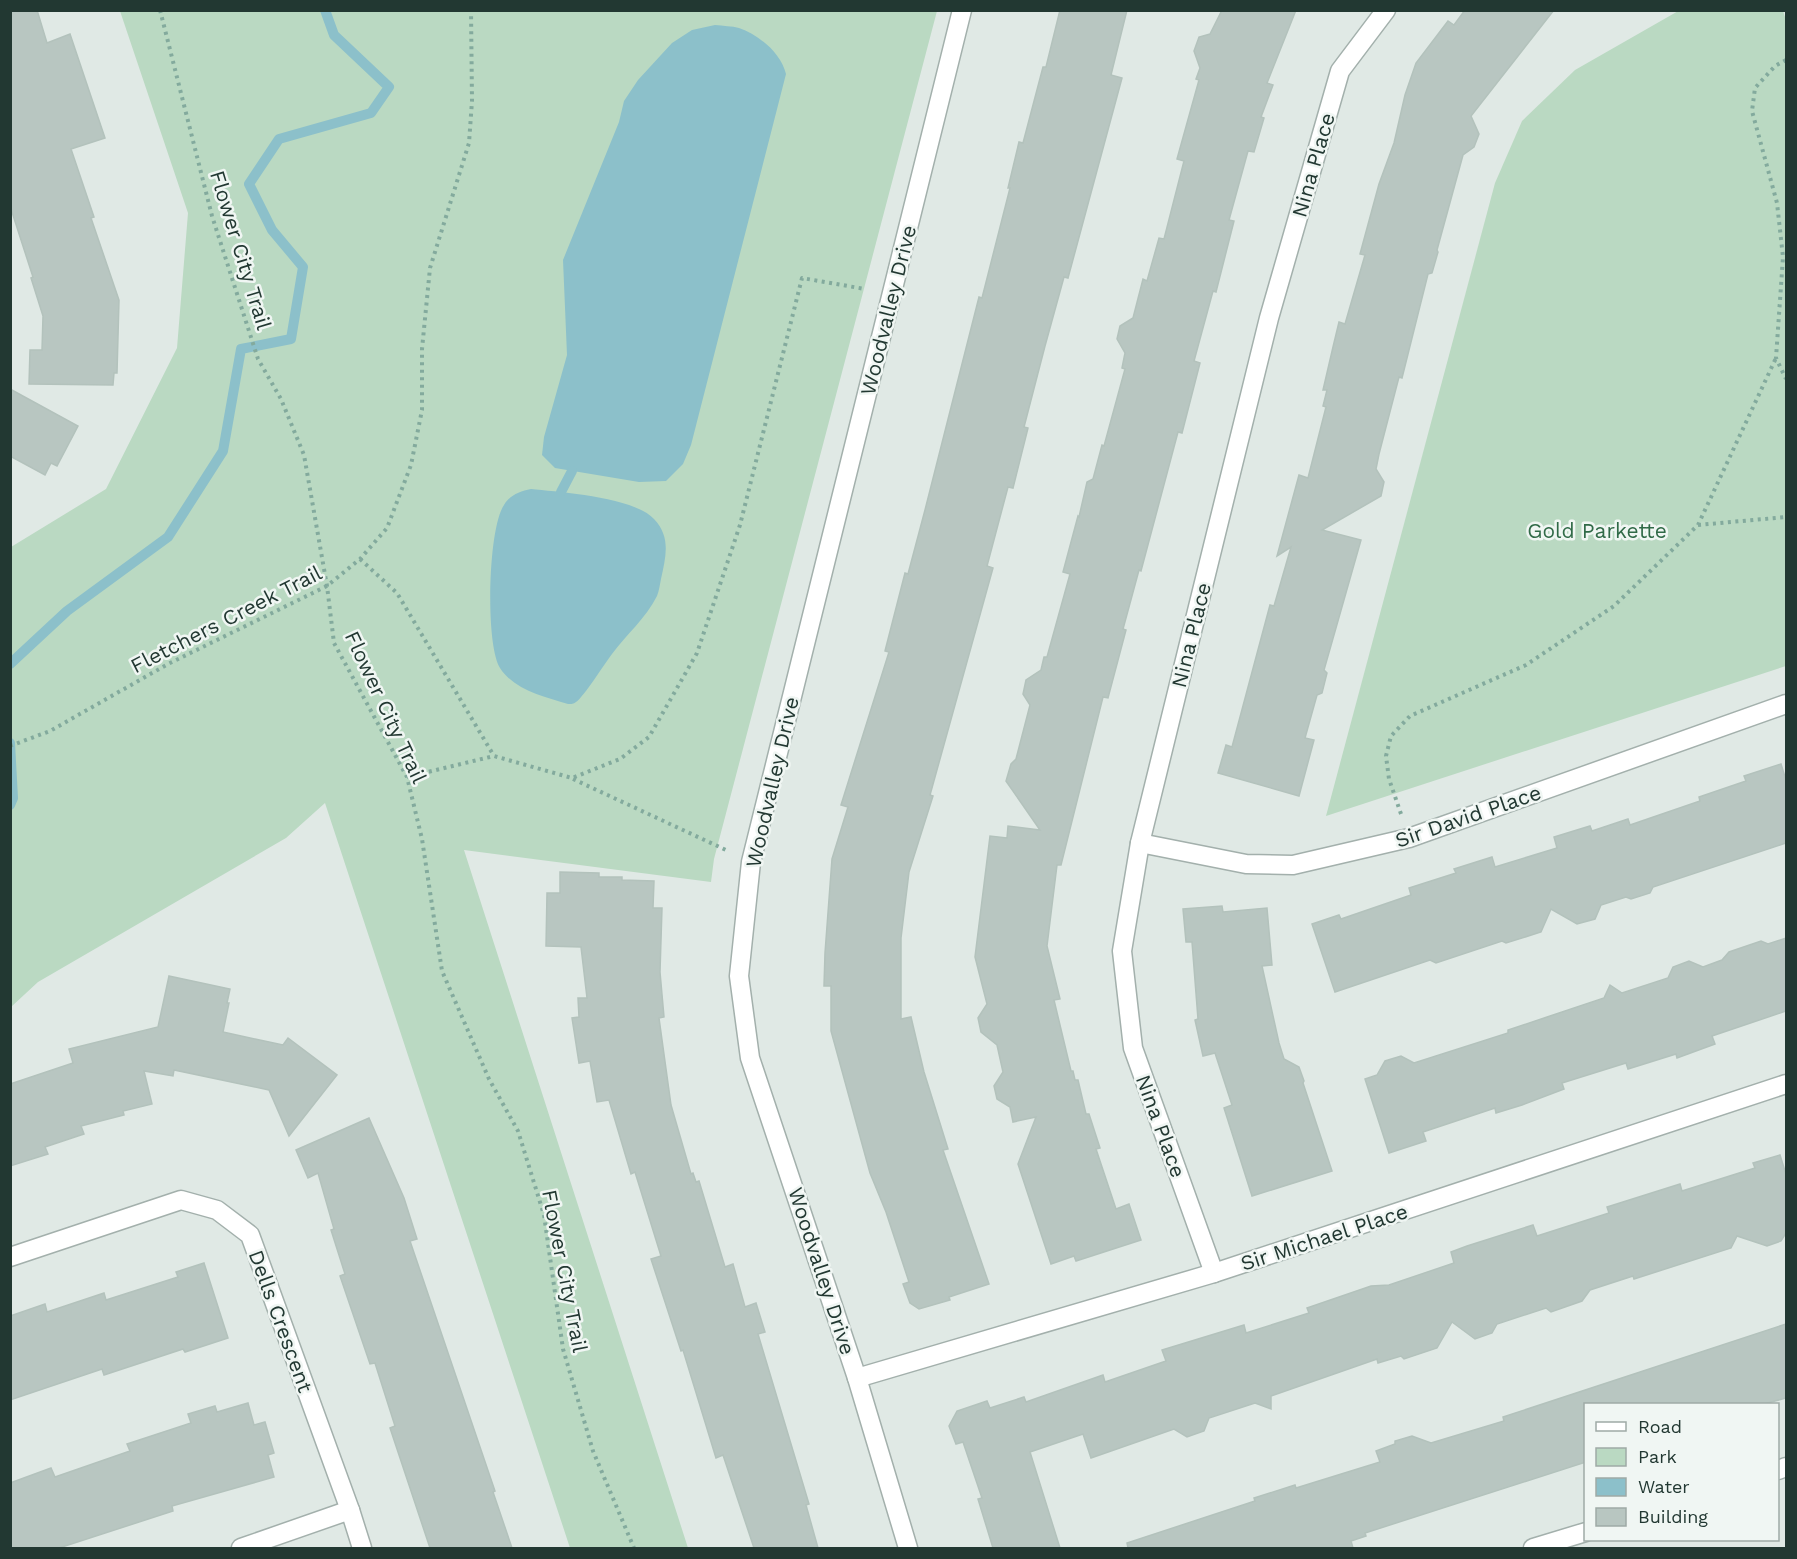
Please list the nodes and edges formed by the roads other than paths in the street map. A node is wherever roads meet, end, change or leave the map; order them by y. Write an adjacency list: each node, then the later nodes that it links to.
1 (962, 10): 8 (street, Woodvalley Drive)
2 (1386, 10): 4 (street, Nina Place)
3 (1786, 704): 4 (street, Sir David Place)
4 (1140, 843): 7 (street, Nina Place)
5 (1786, 1084): 7 (street, Sir Michael Place)
6 (10, 1257): 9 (street, Dells Crescent)
7 (1214, 1273): 8 (street, Sir Michael Place)
8 (857, 1378): 13 (street, Woodvalley Drive)
9 (350, 1510): 11 (street); 12 (street, Dells Crescent)
10 (1584, 1533): 14 (street)
11 (241, 1548)
12 (362, 1548)
13 (908, 1548)
14 (1533, 1548)

